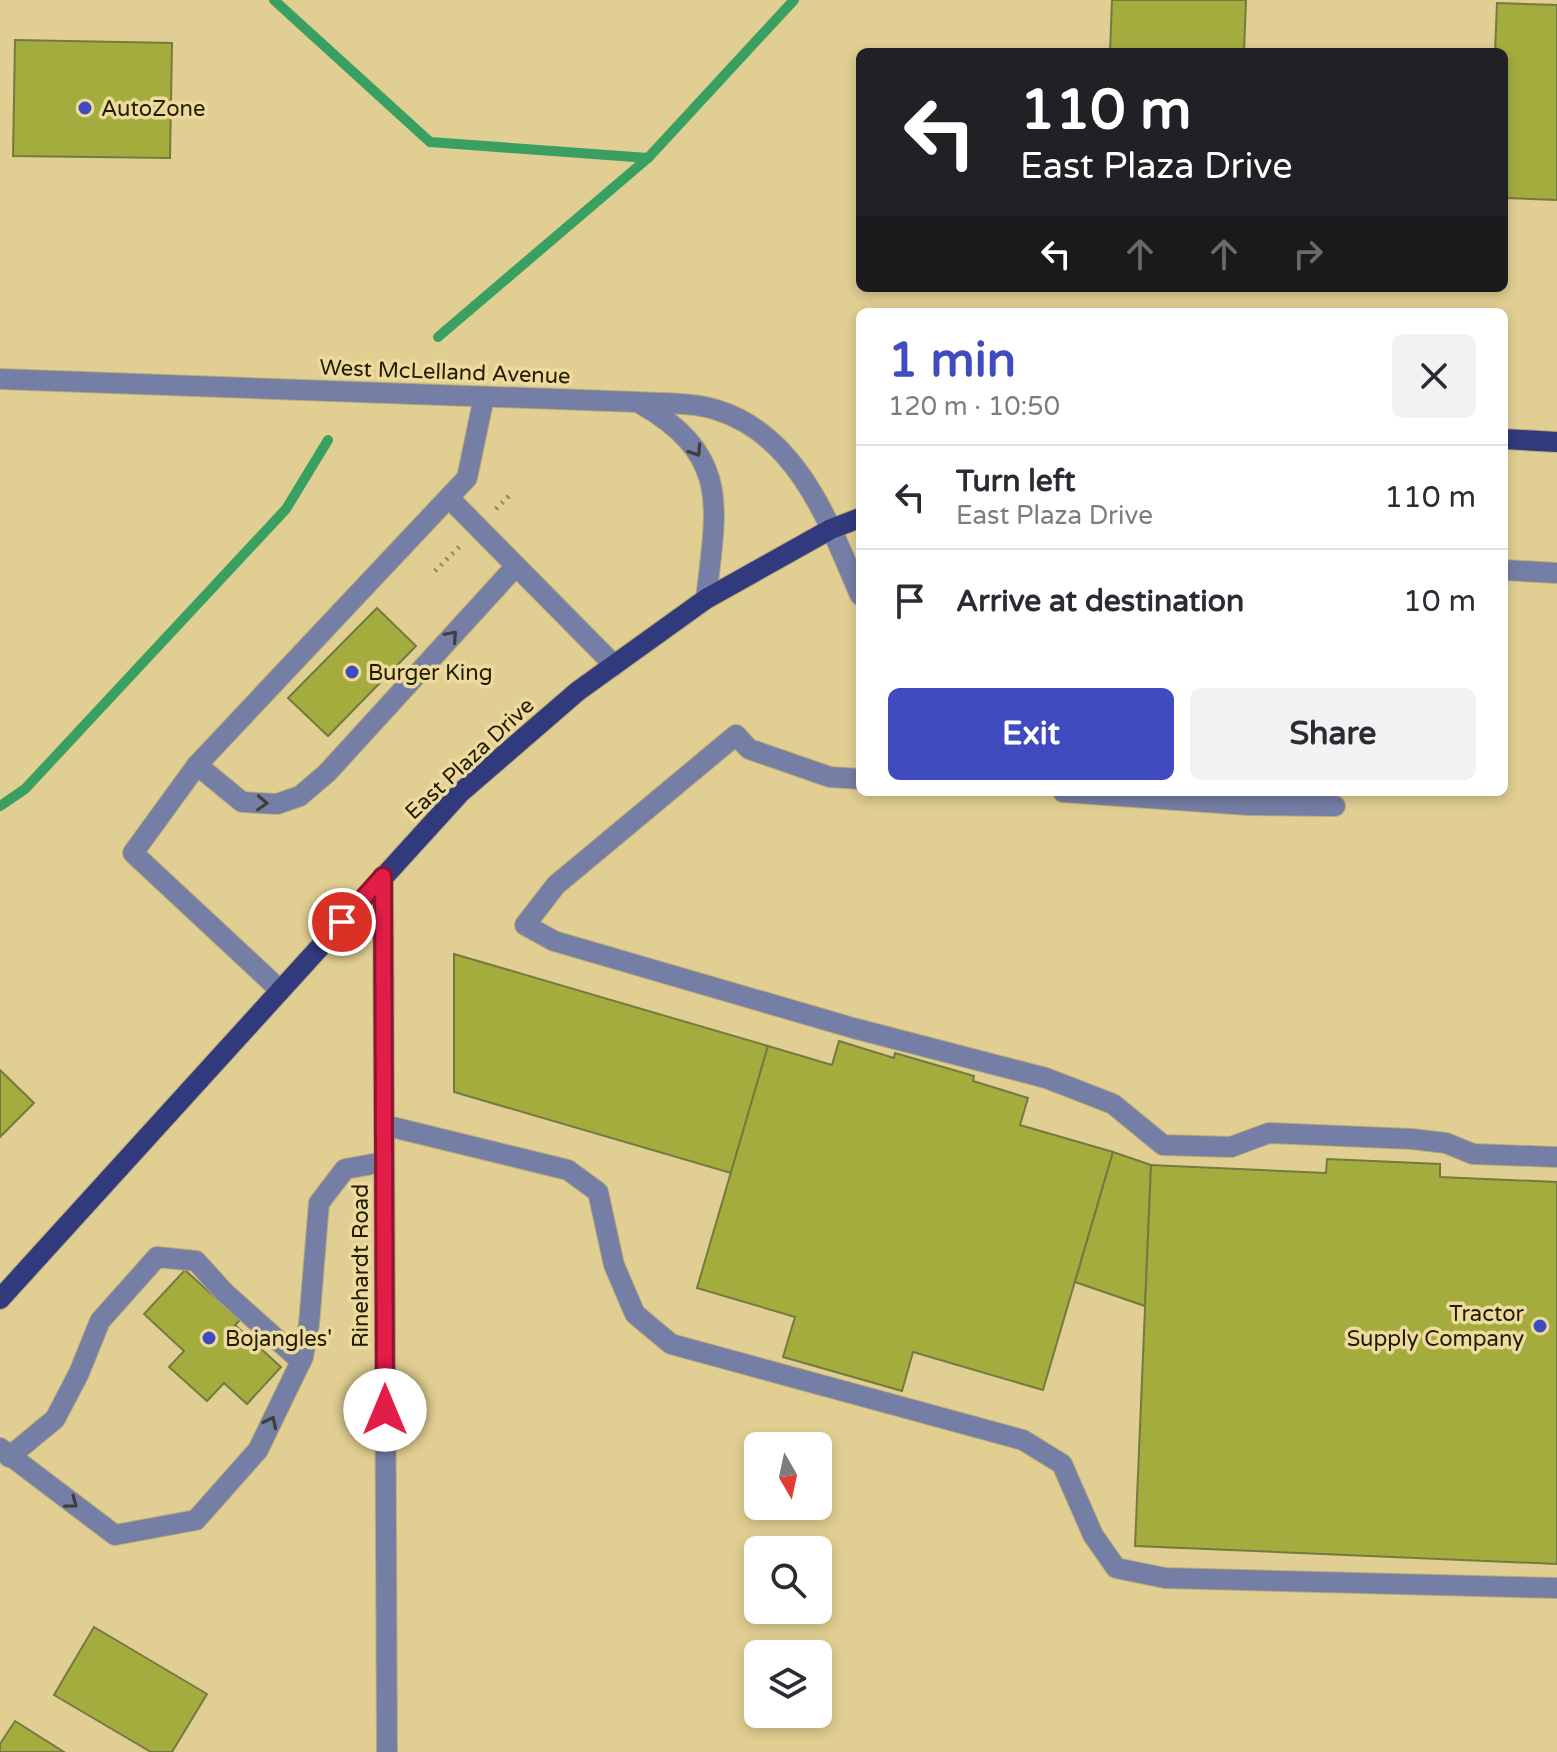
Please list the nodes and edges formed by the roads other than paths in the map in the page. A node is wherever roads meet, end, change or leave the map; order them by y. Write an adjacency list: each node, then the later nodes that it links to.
1 (0, 379): 2 (street, West McLelland Avenue)
2 (484, 397): 3 (street, West McLelland Avenue); 6 (street)
3 (637, 402): 8 (street, West McLelland Avenue); 13 (street, one-way to 13)
4 (1508, 439): 5 (main road)
5 (1557, 442)
6 (449, 498): 9 (street); 15 (street)
7 (856, 520): 8 (main road, East Plaza Drive)
8 (831, 529): 12 (street, West McLelland Avenue); 13 (main road, East Plaza Drive)
9 (516, 566): 14 (street); 15 (street, one-way to 9)
10 (1508, 570): 11 (street)
11 (1557, 573)
12 (856, 586)
13 (706, 599): 14 (main road, East Plaza Drive)
14 (614, 665): 19 (main road, East Plaza Drive)
15 (197, 765): 20 (street)
16 (856, 779): 22 (street)
17 (1120, 796): 18 (street)
18 (1335, 806)
19 (383, 876): 20 (main road, East Plaza Drive); 21 (street, Rinehardt Road)
20 (280, 990): 24 (main road, East Plaza Drive)
21 (384, 1125): 23 (street, Rinehardt Road); 27 (street)
22 (1557, 1157)
23 (384, 1162): 25 (street); 28 (street, Rinehardt Road)
24 (0, 1299)
25 (301, 1361): 26 (street, one-way to 25); 26 (street)
26 (5, 1452)
27 (1557, 1588)
28 (387, 1752)

